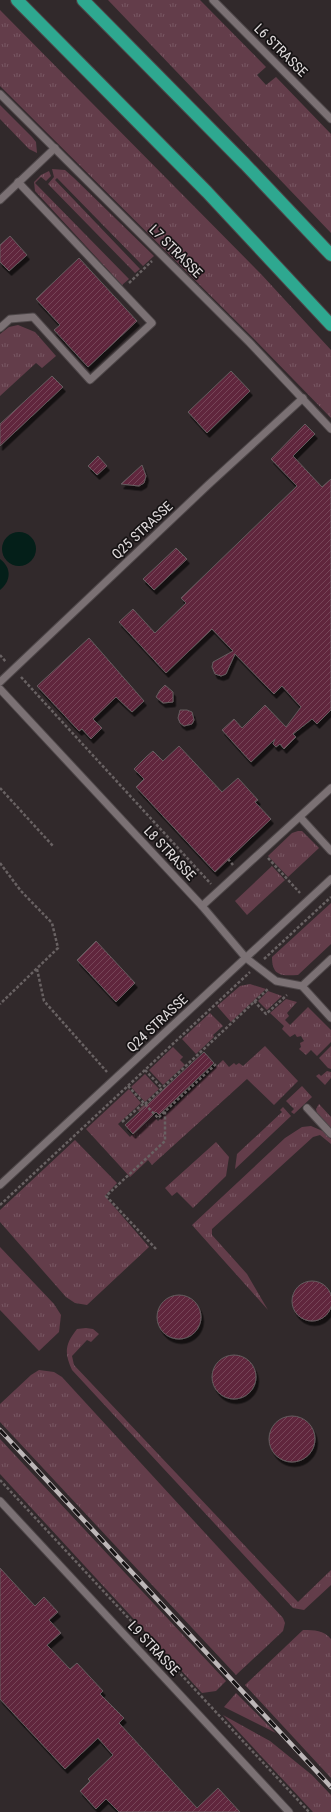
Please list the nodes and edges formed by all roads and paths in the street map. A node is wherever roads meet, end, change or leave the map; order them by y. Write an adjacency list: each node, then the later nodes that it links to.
1 (17, 0): 12 (highway)
2 (83, 0): 10 (highway)
3 (213, 0): 5 (lane, L6 STRASSE)
4 (0, 94): 6 (lane, L7 STRASSE)
5 (331, 119)
6 (55, 148): 7 (lane); 9 (lane, L7 STRASSE)
7 (18, 182): 8 (lane); 13 (lane)
8 (1, 197)
9 (160, 253): 11 (path); 14 (lane, L7 STRASSE)
10 (331, 255)
11 (128, 284)
12 (331, 324)
13 (0, 328)
14 (303, 398): 15 (lane, L7 STRASSE); 17 (lane, Q25 STRASSE)
15 (331, 429)
16 (0, 655): 17 (path)
17 (13, 669): 18 (lane, Q25 STRASSE); 28 (path)
18 (0, 682)
19 (0, 689): 31 (lane, L8 STRASSE)
20 (0, 788): 23 (path)
21 (331, 788): 22 (lane)
22 (300, 817): 24 (lane); 25 (lane)
23 (53, 846)
24 (262, 851): 28 (lane); 30 (path)
25 (331, 851)
26 (0, 863): 36 (path)
27 (331, 879): 30 (lane, Q24 STRASSE)
28 (218, 891): 31 (lane)
29 (331, 897): 32 (path)
30 (307, 901): 32 (path); 33 (lane, Q24 STRASSE)
31 (202, 906): 33 (lane, L8 STRASSE)
32 (316, 911): 35 (path)
33 (246, 958): 35 (lane, L8 STRASSE); 44 (lane, Q24 STRASSE)
34 (331, 958): 38 (lane)
35 (256, 966): 37 (lane, L8 STRASSE); 43 (path)
36 (36, 969): 40 (path); 44 (path)
37 (276, 981): 38 (lane, L8 STRASSE); 39 (path)
38 (299, 986): 39 (path); 41 (lane)
39 (254, 1002): 46 (path)
40 (0, 1004)
41 (331, 1018)
42 (216, 1064): 49 (path)
43 (145, 1070): 45 (path); 46 (path)
44 (115, 1080): 52 (lane, Q24 STRASSE)
45 (128, 1086): 47 (path); 53 (path)
46 (162, 1088): 47 (path)
47 (144, 1103): 49 (path); 50 (path)
48 (307, 1108): 51 (lane)
49 (165, 1112): 54 (path)
50 (122, 1122)
51 (331, 1134)
52 (0, 1185)
53 (0, 1205)
54 (156, 1249)
55 (0, 1480): 58 (path)
56 (0, 1501): 57 (lane, L9 STRASSE)
57 (289, 1812)
58 (309, 1812)

